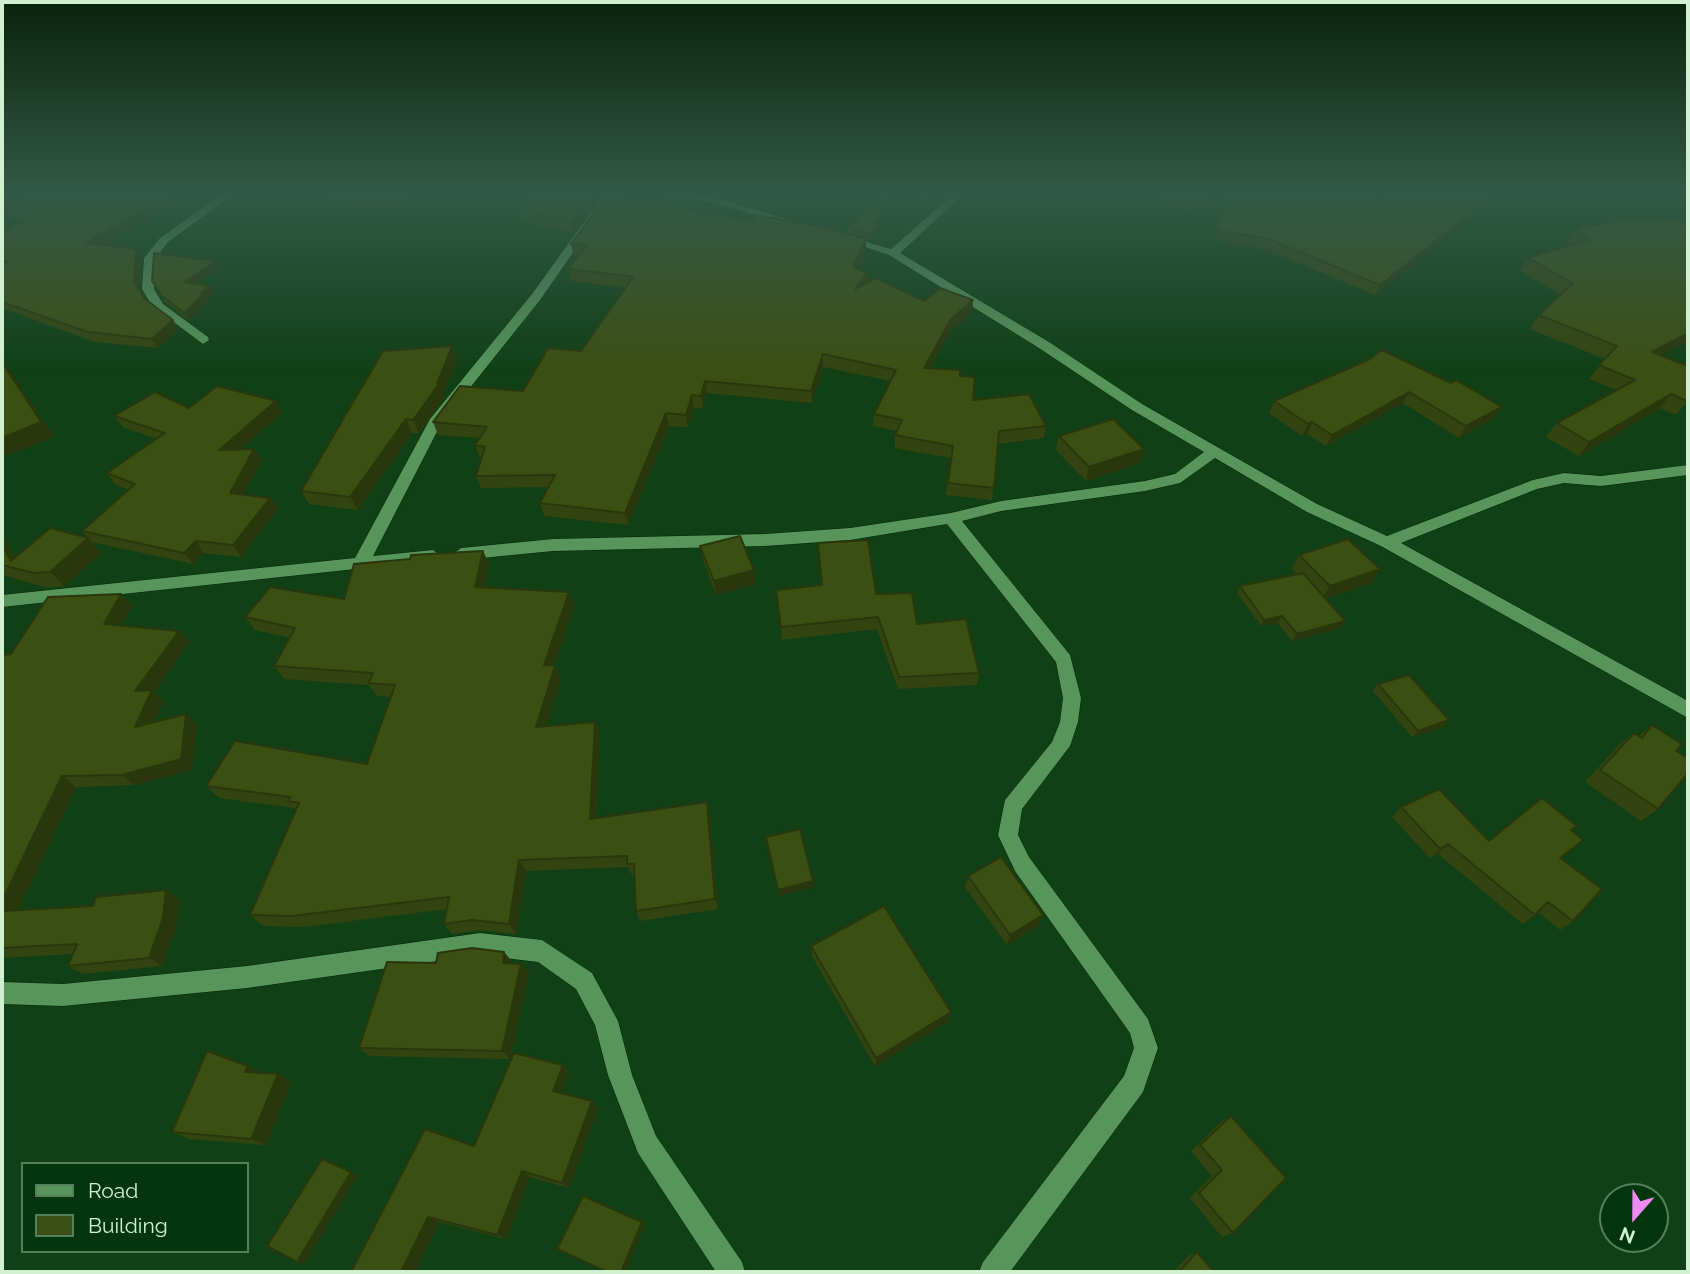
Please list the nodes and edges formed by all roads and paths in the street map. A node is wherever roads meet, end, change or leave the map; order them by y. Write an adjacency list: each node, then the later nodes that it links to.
1 (153, 253): 4 (street)
2 (567, 253): 9 (street)
3 (893, 253): 5 (street)
4 (203, 340)
5 (1215, 451): 7 (street); 8 (street)
6 (1688, 470): 8 (street)
7 (951, 517): 9 (street); 14 (street)
8 (1387, 542): 11 (street)
9 (360, 563): 10 (street)
10 (2, 601)
11 (1688, 710)
12 (2, 993): 13 (street)
13 (732, 1272)
14 (993, 1272)

